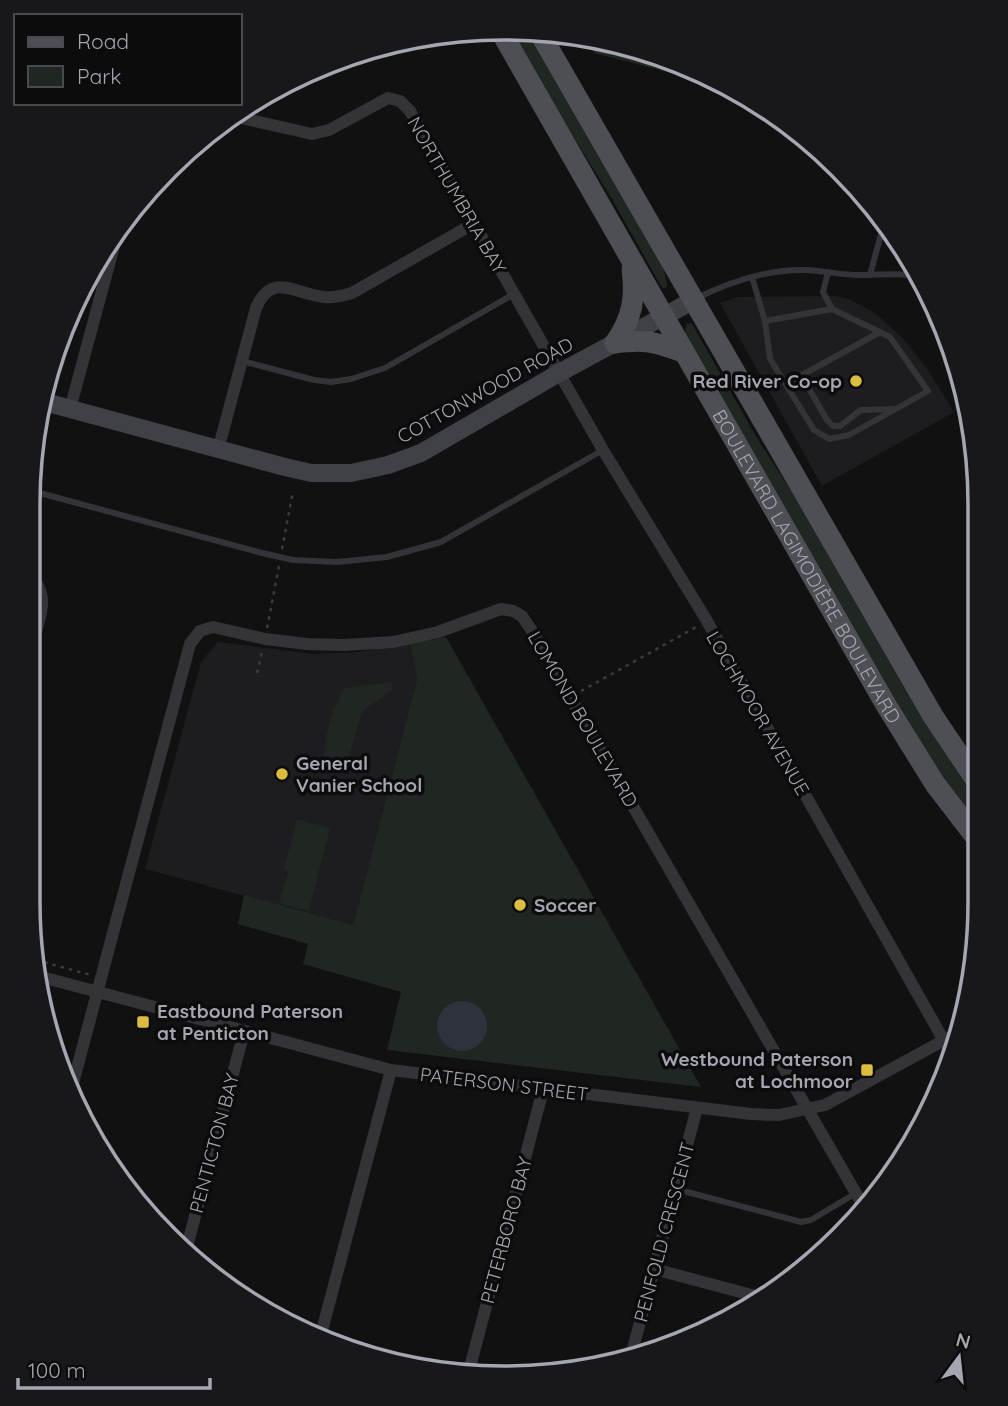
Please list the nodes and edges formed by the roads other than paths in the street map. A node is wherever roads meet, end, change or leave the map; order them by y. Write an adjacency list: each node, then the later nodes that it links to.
1 (506, 40): 7 (main road, BOULEVARD LAGIMODIÈRE BOULEVARD)
2 (545, 42): 13 (main road, BOULEVARD LAGIMODIÈRE BOULEVARD)
3 (245, 119): 4 (street, NORTHUMBRIA BAY)
4 (473, 224): 12 (street, NORTHUMBRIA BAY); 20 (street)
5 (881, 234): 10 (lane)
6 (111, 258): 25 (street)
7 (631, 263): 15 (main road, BOULEVARD LAGIMODIÈRE BOULEVARD); 18 (main road)
8 (828, 272): 10 (lane); 11 (lane); 14 (lane)
9 (907, 274): 10 (lane)
10 (870, 275)
11 (752, 277): 13 (lane); 16 (lane)
12 (514, 294): 20 (lane); 21 (street, NORTHUMBRIA BAY)
13 (694, 300): 15 (street, COTTONWOOD ROAD); 32 (main road, BOULEVARD LAGIMODIÈRE BOULEVARD)
14 (832, 309): 16 (lane); 17 (lane)
15 (663, 316): 18 (street, COTTONWOOD ROAD); 19 (main road, BOULEVARD LAGIMODIÈRE BOULEVARD)
16 (765, 321): 23 (lane)
17 (880, 332): 22 (lane); 26 (lane)
18 (615, 343): 19 (main road); 21 (street, COTTONWOOD ROAD)
19 (683, 352): 33 (main road, BOULEVARD LAGIMODIÈRE BOULEVARD)
20 (241, 361): 27 (street)
21 (559, 373): 27 (street, COTTONWOOD ROAD); 28 (street, LOCHMOOR AVENUE)
22 (801, 375): 23 (lane); 26 (lane)
23 (786, 384): 26 (lane)
24 (51, 404): 25 (street, COTTONWOOD ROAD)
25 (70, 409): 27 (street, COTTONWOOD ROAD)
26 (896, 409)
27 (218, 450)
28 (603, 450): 29 (lane); 37 (street, LOCHMOOR AVENUE)
29 (40, 493)
30 (40, 589): 31 (street)
31 (40, 615)
32 (968, 768)
33 (968, 827)
34 (47, 978): 35 (street, PATERSON STREET)
35 (98, 992): 36 (street, PATERSON STREET); 39 (street); 42 (street, LOMOND BOULEVARD)
36 (244, 1032): 38 (street, PATERSON STREET); 46 (street, PENTICTON BAY)
37 (944, 1041): 42 (street, PATERSON STREET)
38 (391, 1070): 40 (street, PATERSON STREET); 49 (street)
39 (75, 1076)
40 (543, 1090): 41 (street, PATERSON STREET); 51 (street, PETERBORO BAY)
41 (697, 1108): 42 (street, PATERSON STREET); 43 (street, PENFOLD CRESCENT)
42 (805, 1108): 44 (street, LOMOND BOULEVARD)
43 (676, 1189): 44 (lane); 47 (street, PENFOLD CRESCENT)
44 (856, 1193): 45 (street, LOMOND BOULEVARD)
45 (860, 1200)
46 (188, 1242)
47 (654, 1269): 48 (street); 50 (street, PENFOLD CRESCENT)
48 (751, 1295)
49 (323, 1328)
50 (633, 1347)
51 (471, 1365)

